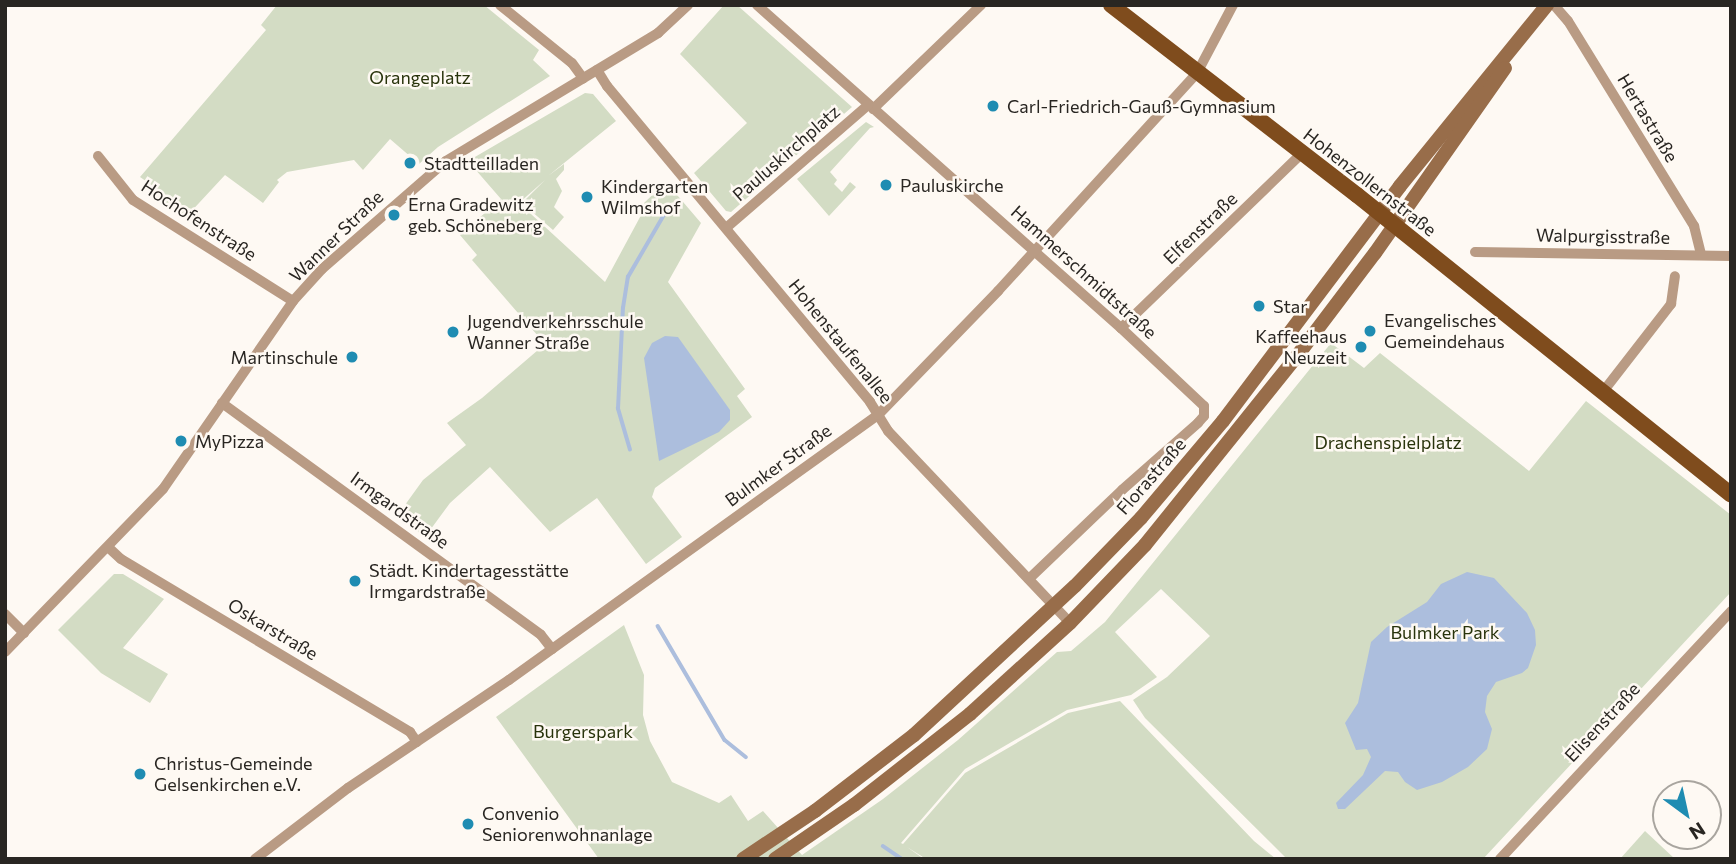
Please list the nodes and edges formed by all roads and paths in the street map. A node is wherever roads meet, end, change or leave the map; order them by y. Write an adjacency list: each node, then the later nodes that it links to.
1 (500, 5): 12 (street)
2 (688, 5): 10 (street, Wanner Straße)
3 (757, 5): 13 (street, Hammerschmidtstraße)
4 (981, 5): 13 (street, Pauluskirchplatz)
5 (1111, 5): 11 (main road, Hohenzollernstraße)
6 (1233, 5): 11 (street, Bulmker Straße)
7 (1546, 5): 9 (main road, Florastraße)
8 (1554, 5): 21 (street, Hertastraße)
9 (1515, 48): 16 (main road, Florastraße); 17 (main road, Florastraße)
10 (597, 70): 12 (street, Wanner Straße); 18 (street, Hohenstaufenallee)
11 (1197, 73): 14 (main road, Hohenzollernstraße); 19 (street, Bulmker Straße)
12 (583, 78): 24 (street, Wanner Straße)
13 (871, 107): 18 (street, Pauluskirchplatz); 19 (street, Hammerschmidtstraße)
14 (1302, 153): 16 (main road, Hohenzollernstraße); 25 (street, Elfenstraße)
15 (98, 156): 24 (street, Hochofenstraße)
16 (1380, 214): 17 (main road, Hohenzollernstraße); 33 (main road, Florastraße)
17 (1395, 226): 26 (main road, Hohenzollernstraße); 36 (main road, Florastraße)
18 (726, 228): 29 (street, Hohenstaufenallee)
19 (1034, 251): 25 (street, Hammerschmidtstraße); 29 (street, Bulmker Straße)
20 (1475, 252): 21 (street, Walpurgisstraße)
21 (1701, 255): 22 (street, Walpurgisstraße)
22 (1731, 256)
23 (1675, 276): 26 (street)
24 (293, 301): 28 (street, Wanner Straße)
25 (1121, 328): 27 (street, Hammerschmidtstraße)
26 (1602, 393): 30 (main road, Hohenzollernstraße)
27 (1199, 399): 32 (street, Florastraße)
28 (222, 403): 31 (street, Wanner Straße); 38 (street, Irmgardstraße)
29 (878, 415): 32 (street, Hohenstaufenallee); 38 (street, Bulmker Straße)
30 (1731, 495)
31 (109, 548): 37 (street, Wanner Straße); 40 (street, Oskarstraße)
32 (1029, 579): 33 (street, Hohenstaufenallee)
33 (1054, 606): 36 (street, Hohenstaufenallee); 42 (main road, Florastraße)
34 (1731, 611): 44 (street, Elisenstraße)
35 (5, 614): 37 (street)
36 (1070, 623): 43 (main road, Florastraße)
37 (24, 633): 39 (street, Wanner Straße)
38 (552, 649): 40 (street, Bulmker Straße)
39 (5, 652)
40 (417, 742): 41 (street, Bulmker Straße)
41 (255, 859)
42 (743, 859)
43 (775, 859)
44 (1500, 859)

